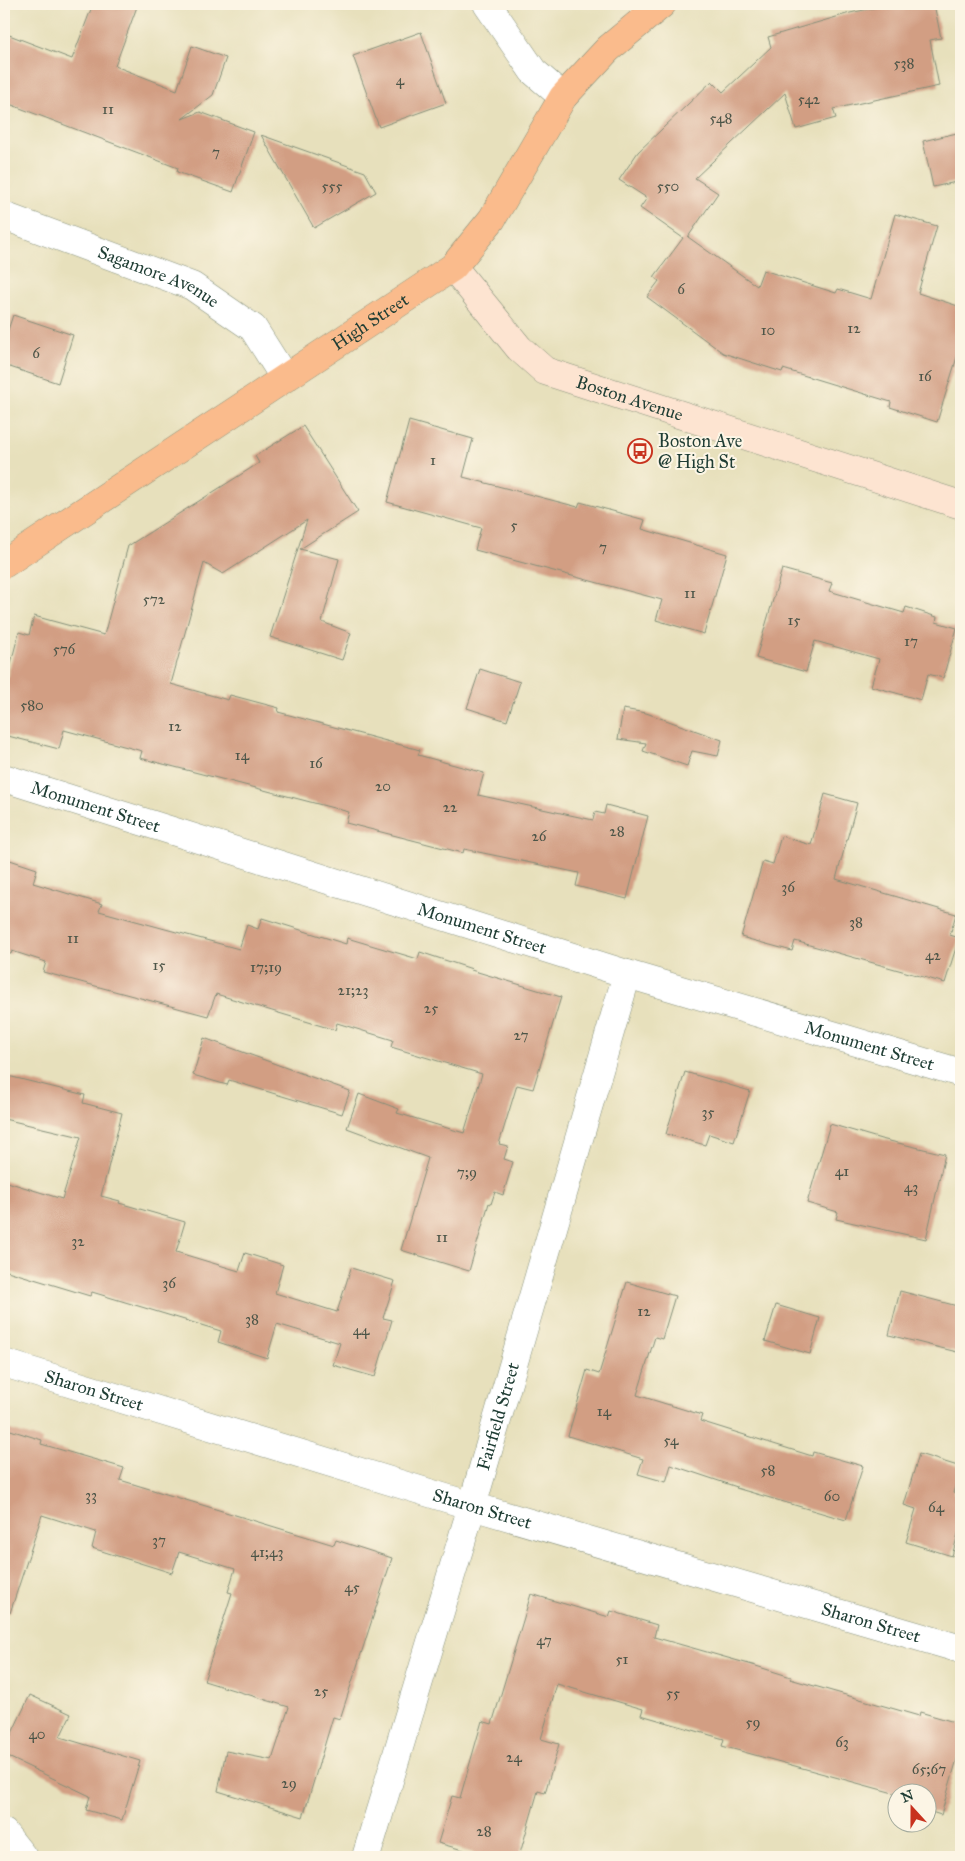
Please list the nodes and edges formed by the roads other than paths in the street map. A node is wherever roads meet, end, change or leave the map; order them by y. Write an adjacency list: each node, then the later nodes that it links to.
1 (487, 4): 3 (street)
2 (662, 4): 3 (main road, High Street)
3 (563, 97): 5 (main road, High Street)
4 (4, 216): 6 (street, Sagamore Avenue)
5 (453, 267): 6 (main road, High Street); 7 (main road, Boston Avenue)
6 (284, 378): 8 (main road, High Street)
7 (961, 504)
8 (4, 564)
9 (4, 778): 10 (street, Monument Street)
10 (627, 974): 11 (street, Monument Street); 13 (street, Fairfield Street)
11 (961, 1073)
12 (4, 1363): 13 (street, Sharon Street)
13 (472, 1506): 14 (street, Sharon Street); 17 (street, Fairfield Street)
14 (961, 1649)
15 (4, 1832): 16 (street)
16 (23, 1857)
17 (366, 1857)

